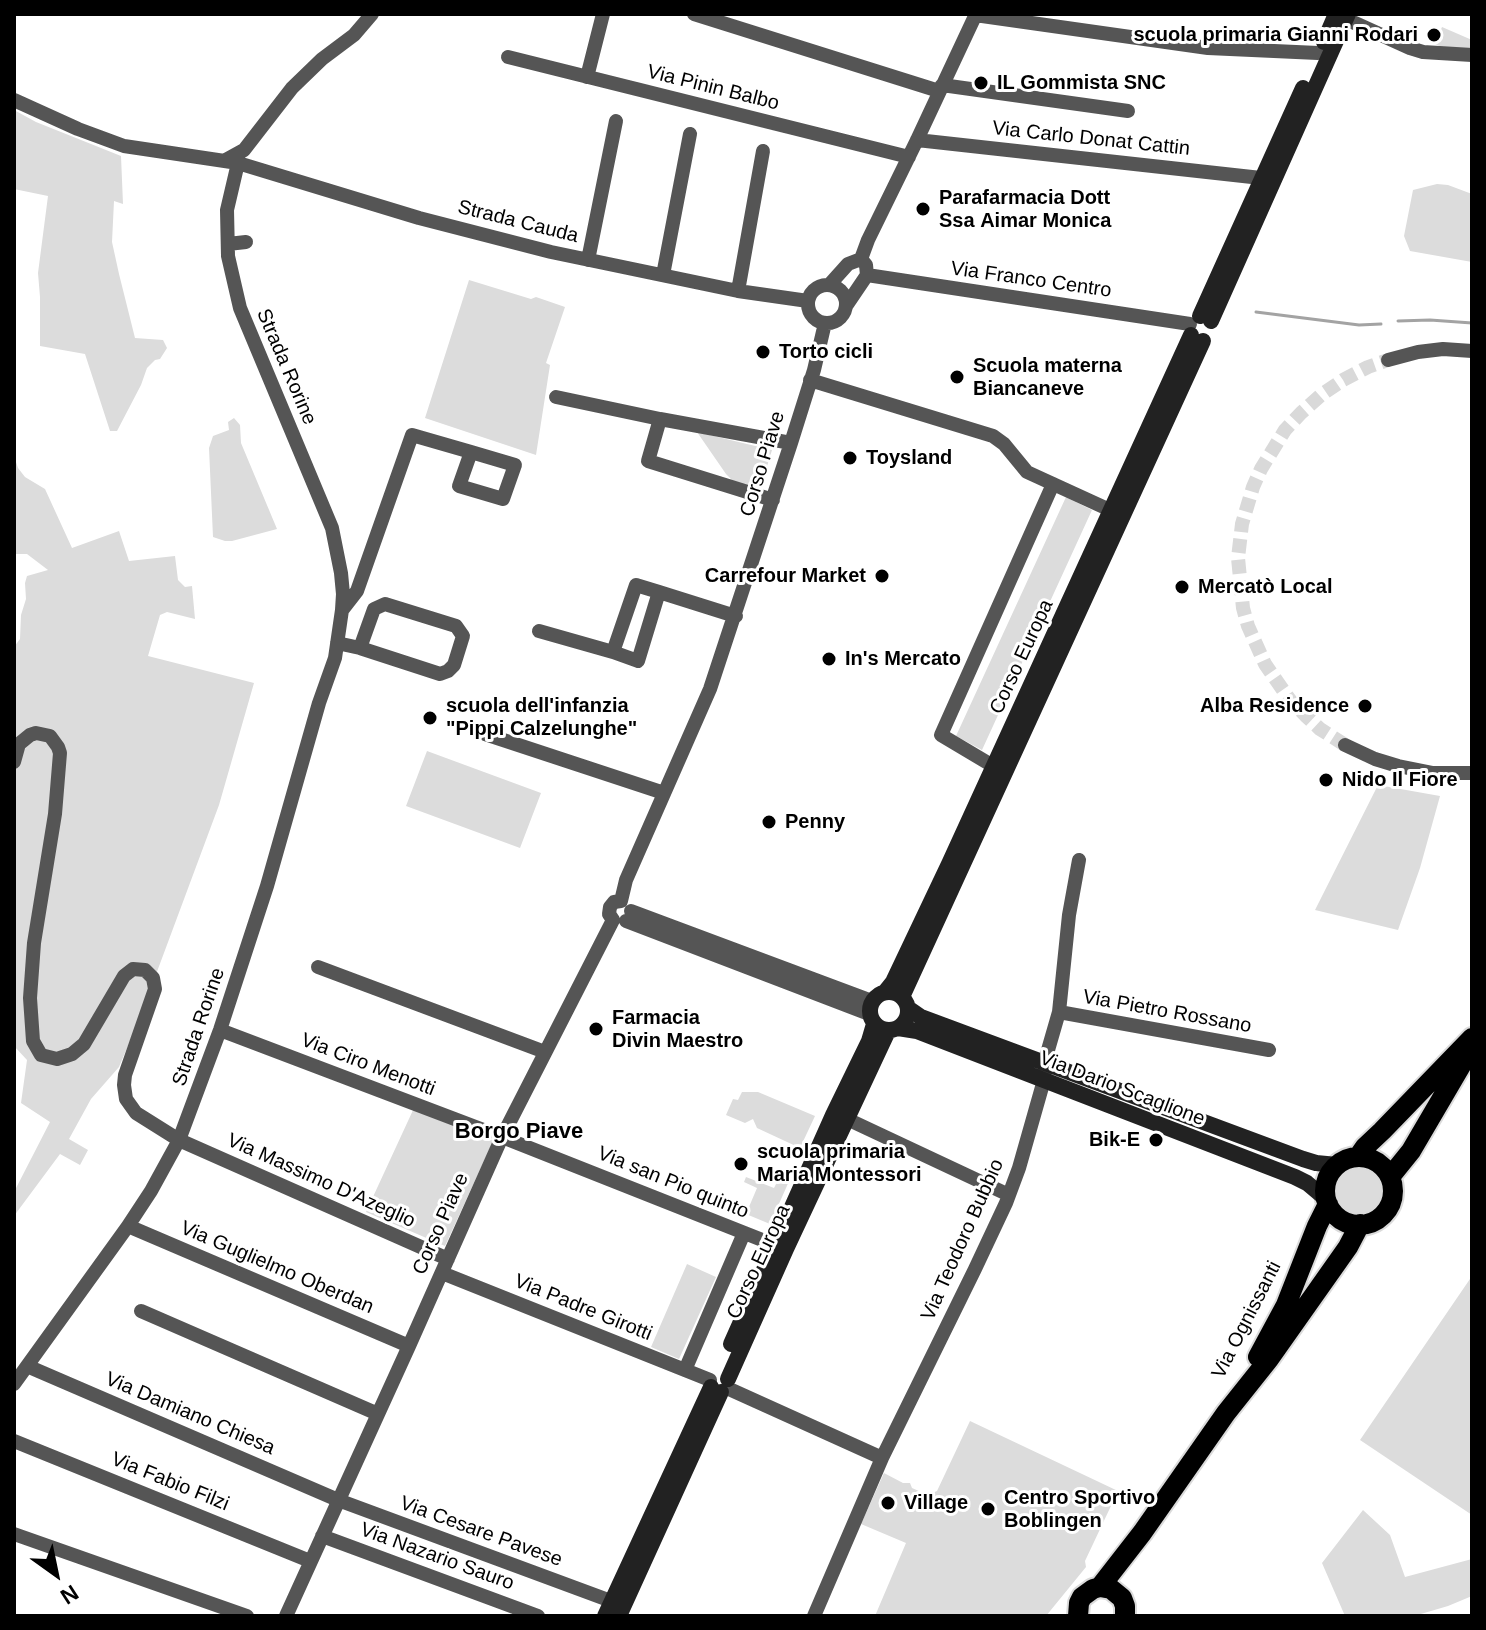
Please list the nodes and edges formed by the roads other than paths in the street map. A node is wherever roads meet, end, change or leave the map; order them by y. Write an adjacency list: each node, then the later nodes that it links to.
1 (372, 14): 18 (street)
2 (603, 14): 9 (street)
3 (694, 14): 10 (street)
4 (976, 15): 6 (street); 10 (street)
5 (1343, 16): 6 (main road); 7 (street); 31 (main road, Corso Europa)
6 (1318, 53): 19 (main road)
7 (1472, 55)
8 (508, 57): 9 (street, Via Pinin Balbo)
9 (587, 77): 17 (street, Via Pinin Balbo)
10 (940, 88): 12 (street); 15 (street)
11 (14, 100): 18 (street, Strada Cauda)
12 (1128, 111)
13 (616, 121): 23 (street)
14 (690, 134): 24 (street)
15 (917, 140): 17 (street); 19 (street, Via Carlo Donat Cattin)
16 (763, 151): 27 (street)
17 (909, 157): 22 (street)
18 (231, 162): 21 (street, Strada Rorine); 23 (street, Strada Cauda)
19 (1261, 178): 31 (main road)
20 (246, 242): 21 (street)
21 (228, 244): 43 (street, Strada Rorine)
22 (861, 259): 25 (street); 26 (street)
23 (588, 260): 24 (street, Strada Cauda)
24 (663, 275): 27 (street, Strada Cauda)
25 (867, 275): 29 (street); 31 (street, Via Franco Centro)
26 (830, 284): 28 (street); 29 (street)
27 (738, 291): 28 (street, Strada Cauda)
28 (808, 301): 30 (street)
29 (846, 306): 30 (street)
30 (825, 323): 34 (street, Corso Piave)
31 (1199, 327): 41 (main road, Corso Europa); 58 (main road, Corso Europa)
32 (1471, 351): 33 (street)
33 (1388, 360)
34 (810, 380): 37 (street, Corso Piave); 39 (street)
35 (556, 397): 36 (street)
36 (660, 419): 37 (street); 40 (street)
37 (791, 443): 40 (street, Corso Piave)
38 (471, 452): 43 (street)
39 (1053, 484): 41 (street); 52 (street, Corso Europa)
40 (773, 500): 44 (street, Corso Piave)
41 (1110, 510): 60 (main road, Corso Europa)
42 (659, 592): 44 (street); 48 (street); 48 (street)
43 (342, 610): 46 (street, Strada Rorine)
44 (736, 616): 54 (street, Corso Piave)
45 (539, 631): 48 (street)
46 (337, 643): 47 (street); 61 (street, Strada Rorine)
47 (360, 648): 47 (street)
48 (613, 652)
49 (485, 734): 54 (street)
50 (1345, 745): 53 (street)
51 (14, 762): 69 (street, Via Massimo D'Azeglio)
52 (988, 763)
53 (1472, 773)
54 (664, 793): 56 (street, Corso Piave)
55 (1079, 860): 59 (street, Via Teodoro Bubbio)
56 (623, 913): 60 (street, Via Dario Scaglione); 65 (street, Corso Piave)
57 (318, 967): 65 (street)
58 (905, 1002): 60 (main road, Via Dario Scaglione); 60 (main road, Corso Europa); 66 (main road, Via Dario Scaglione)
59 (1059, 1012): 64 (street, Via Pietro Rossano); 66 (street, Via Teodoro Bubbio)
60 (881, 1015): 66 (main road, Via Dario Scaglione); 67 (main road, Corso Europa); 78 (main road, Corso Europa)
61 (220, 1030): 68 (street, Via Ciro Menotti); 69 (street, Strada Rorine)
62 (1472, 1038): 70 (main road)
63 (1472, 1047): 72 (main road)
64 (1269, 1050)
65 (545, 1052): 68 (street, Corso Piave)
66 (1045, 1072): 71 (main road, Via Dario Scaglione); 73 (street, Via Teodoro Bubbio); 74 (main road, Via Dario Scaglione)
67 (847, 1119): 73 (street); 78 (main road, Corso Europa)
68 (502, 1137): 77 (street, Via san Pio quinto); 79 (street, Corso Piave)
69 (179, 1140): 76 (street, Strada Rorine); 79 (street, Via Massimo D'Azeglio)
70 (1358, 1157): 71 (main road); 72 (main road)
71 (1337, 1165): 74 (main road)
72 (1390, 1177): 75 (main road)
73 (1009, 1195): 89 (street, Via Teodoro Bubbio)
74 (1327, 1202): 75 (main road); 86 (main road, Via Ognissanti)
75 (1360, 1224): 86 (main road, Via Ognissanti)
76 (128, 1226): 81 (street, Via Guglielmo Oberdan); 82 (street, Strada Rorine)
77 (744, 1233): 78 (street, Via san Pio quinto); 83 (street)
78 (780, 1247): 84 (main road, Corso Europa)
79 (443, 1269): 81 (street, Corso Piave); 83 (street, Via Padre Girotti)
80 (141, 1311): 87 (street)
81 (409, 1346): 87 (street, Corso Piave)
82 (27, 1366): 85 (street, Strada Rorine); 90 (street, Via Damiano Chiesa)
83 (685, 1370): 84 (street, Via Padre Girotti)
84 (719, 1383): 89 (street, Via Padre Girotti); 95 (main road, Corso Europa)
85 (14, 1384)
86 (1226, 1413): 94 (main road, Via Ognissanti)
87 (378, 1414): 90 (street, Corso Piave)
88 (14, 1441): 93 (street, Via Fabio Filzi)
89 (882, 1458): 100 (street, Via Teodoro Bubbio)
90 (338, 1500): 92 (street, Corso Piave); 95 (street, Via Cesare Pavese)
91 (14, 1534): 97 (street)
92 (322, 1536): 93 (street, Corso Piave); 99 (street, Via Nazario Sauro)
93 (310, 1561): 98 (street, Corso Piave)
94 (1108, 1590): 96 (main road); 101 (main road)
95 (612, 1611)
96 (1076, 1614)
97 (247, 1616)
98 (286, 1616)
99 (538, 1616)
100 (814, 1616)
101 (1125, 1616)

